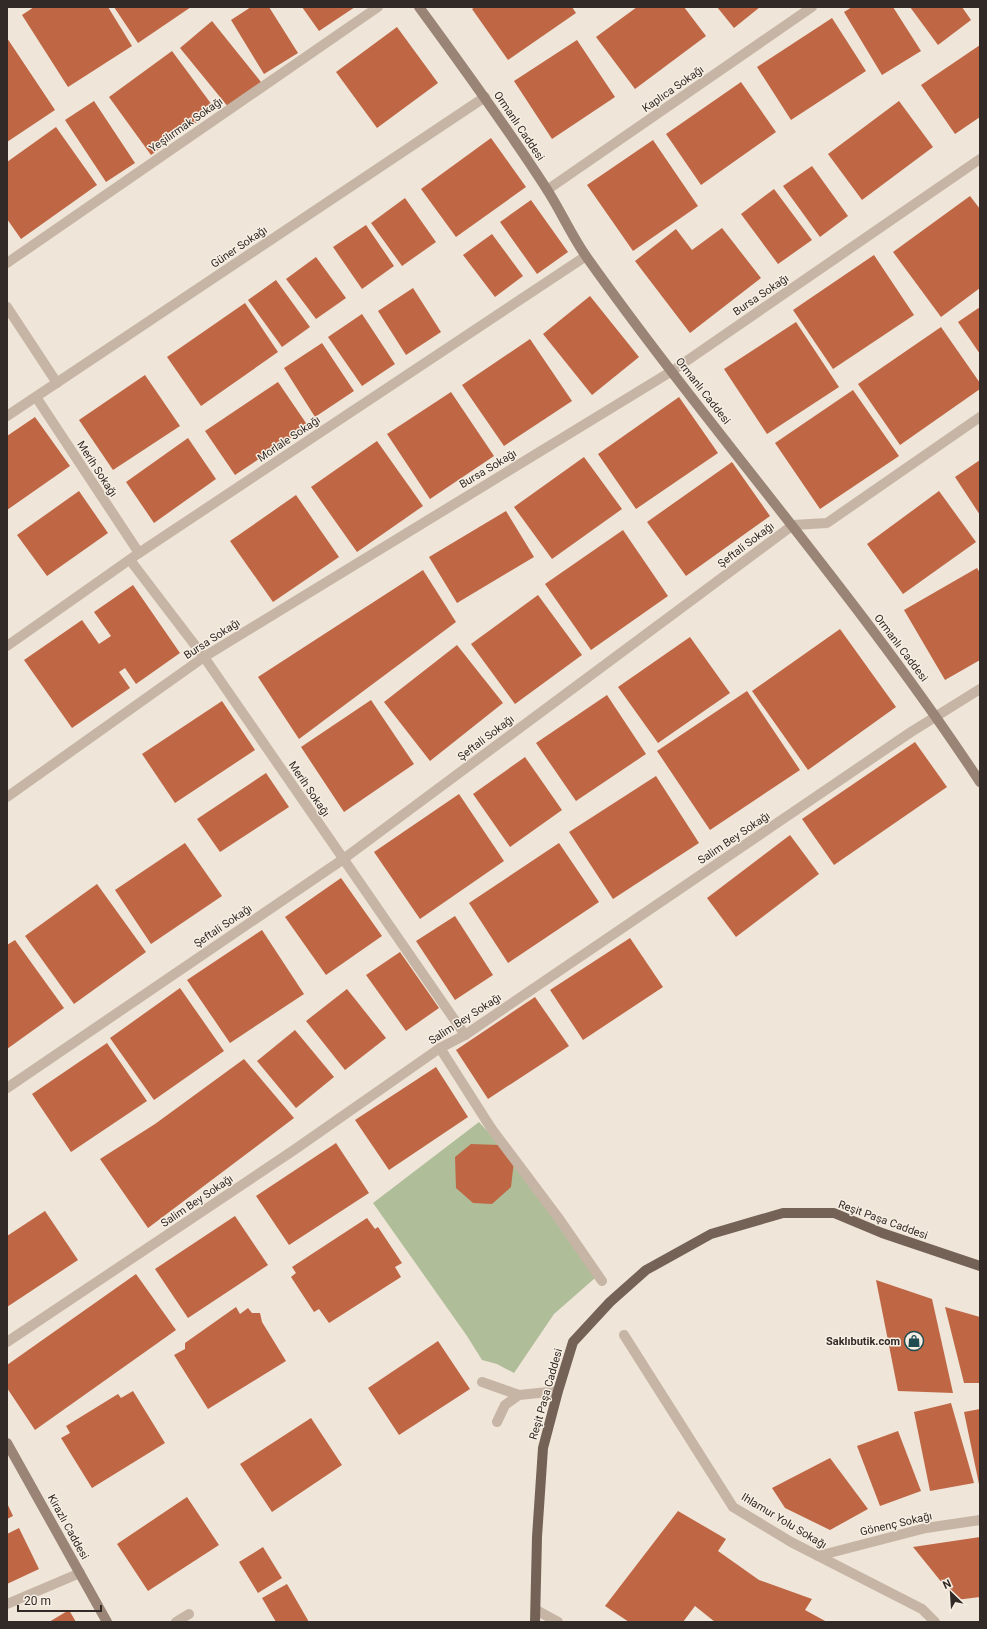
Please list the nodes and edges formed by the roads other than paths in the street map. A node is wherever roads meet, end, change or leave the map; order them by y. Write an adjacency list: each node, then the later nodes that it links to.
1 (378, 7): 8 (street, Yeşilırmak Sokağı)
2 (419, 7): 4 (main road, Ormanlı Caddesi)
3 (812, 7): 6 (street, Kaplıca Sokağı)
4 (485, 97): 6 (main road, Ormanlı Caddesi); 11 (street, Güner Sokağı)
5 (980, 159): 10 (street, Bursa Sokağı)
6 (547, 190): 7 (main road, Ormanlı Caddesi)
7 (586, 256): 10 (main road, Ormanlı Caddesi); 16 (street, Morlale Sokağı)
8 (7, 263)
9 (7, 307): 11 (street)
10 (672, 371): 15 (main road, Ormanlı Caddesi); 19 (street, Bursa Sokağı)
11 (57, 383): 12 (street, Güner Sokağı)
12 (36, 397): 13 (street, Güner Sokağı); 16 (street, Merih Sokağı)
13 (7, 416)
14 (980, 417): 15 (street)
15 (793, 525): 21 (main road, Ormanlı Caddesi); 24 (street, Şeftali Sokağı)
16 (139, 553): 17 (street, Morlale Sokağı)
17 (130, 560): 18 (street, Morlale Sokağı); 19 (street, Merih Sokağı)
18 (7, 646)
19 (204, 657): 23 (street, Bursa Sokağı); 24 (street, Merih Sokağı)
20 (980, 689): 21 (street, Salim Bey Sokağı)
21 (936, 715): 22 (main road, Ormanlı Caddesi); 25 (street, Salim Bey Sokağı)
22 (980, 782)
23 (7, 797)
24 (342, 860): 25 (street, Merih Sokağı); 27 (street, Şeftali Sokağı)
25 (465, 1035): 26 (street, Salim Bey Sokağı)
26 (440, 1048): 29 (street); 31 (street, Salim Bey Sokağı)
27 (7, 1088)
28 (980, 1266): 33 (main road, Reşit Paşa Caddesi)
29 (602, 1281)
30 (624, 1335): 38 (street, Ihlamur Yolu Sokağı)
31 (7, 1342)
32 (482, 1382): 34 (street)
33 (558, 1391): 34 (street); 41 (main road, Reşit Paşa Caddesi)
34 (519, 1395): 35 (street)
35 (497, 1422)
36 (7, 1443): 39 (main road, Kirazlı Caddesi)
37 (980, 1520): 38 (street, Gönenç Sokağı)
38 (821, 1557): 47 (street, Ihlamur Yolu Sokağı)
39 (80, 1573): 40 (street); 43 (main road, Kirazlı Caddesi)
40 (7, 1604)
41 (536, 1610): 45 (main road, Reşit Paşa Caddesi); 46 (street)
42 (189, 1614): 44 (street)
43 (107, 1622)
44 (176, 1622)
45 (535, 1622)
46 (558, 1622)
47 (935, 1622)

